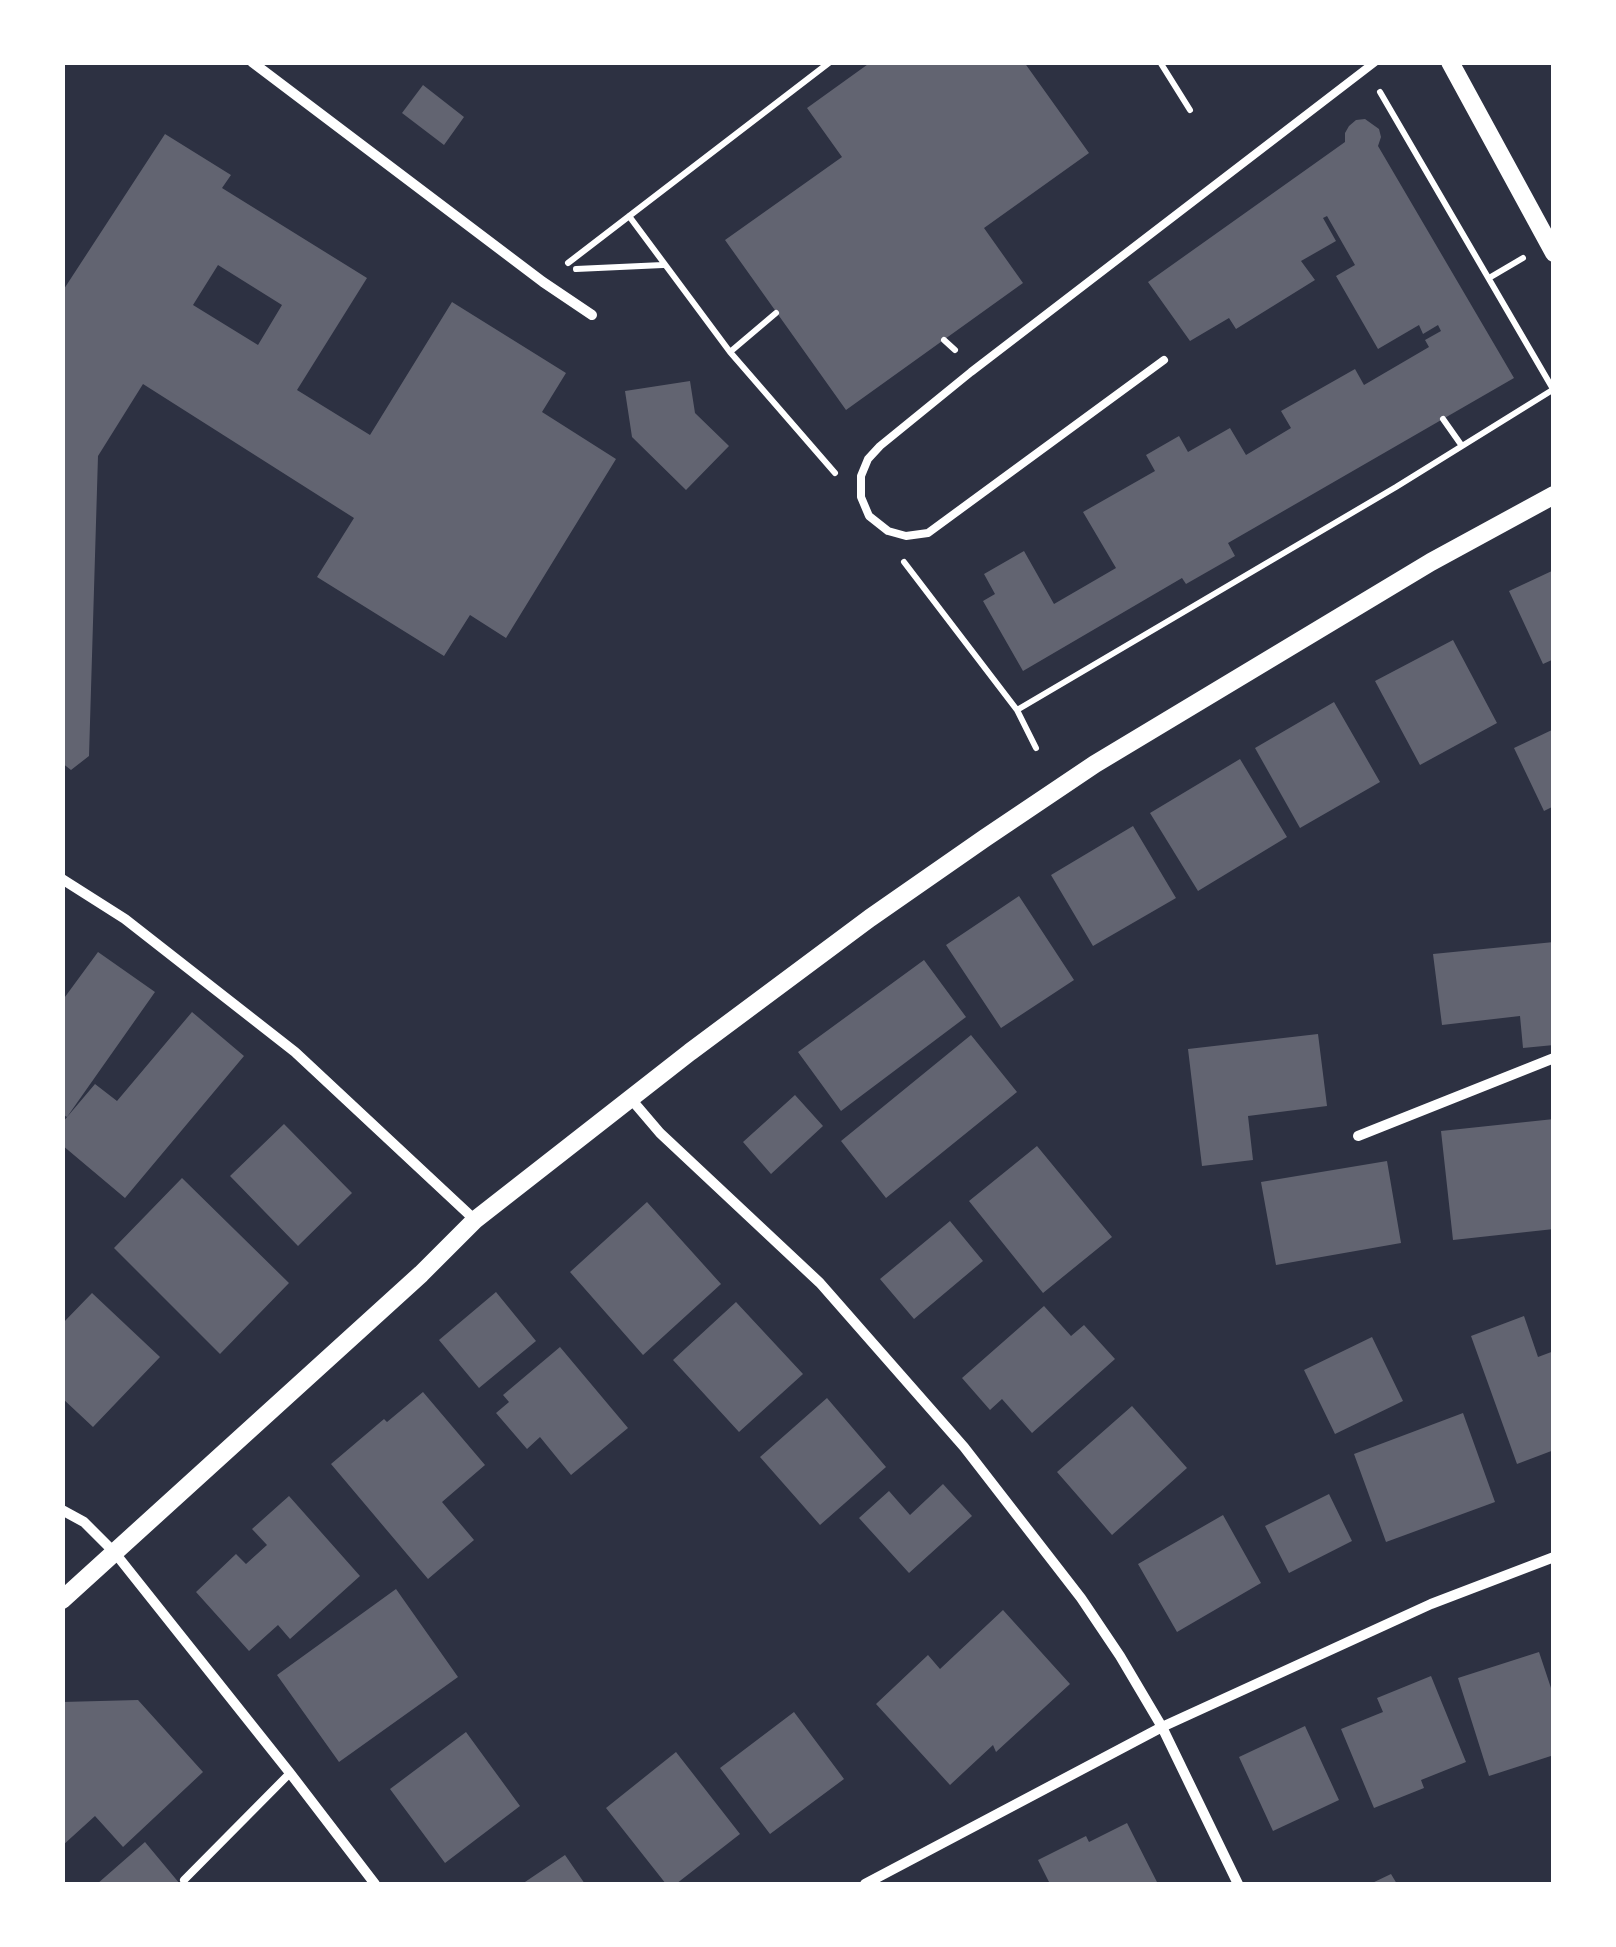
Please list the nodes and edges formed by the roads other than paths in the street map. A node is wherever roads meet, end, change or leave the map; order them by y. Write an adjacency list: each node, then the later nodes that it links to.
1 (252, 62): 5 (street)
2 (1375, 62): 6 (lane)
3 (1450, 62): 4 (street)
4 (1554, 253)
5 (592, 315)
6 (1164, 360)
7 (1554, 494): 10 (street)
8 (62, 878): 12 (street)
9 (1554, 1058): 11 (street)
10 (631, 1099): 12 (street); 17 (street)
11 (1358, 1136)
12 (475, 1220): 14 (street)
13 (62, 1510): 14 (street)
14 (115, 1553): 16 (street); 18 (street)
15 (1554, 1557): 17 (street)
16 (62, 1600)
17 (1162, 1726): 21 (street); 22 (street)
18 (290, 1773): 19 (lane); 20 (street)
19 (184, 1880)
20 (375, 1884)
21 (865, 1884)
22 (1238, 1884)

